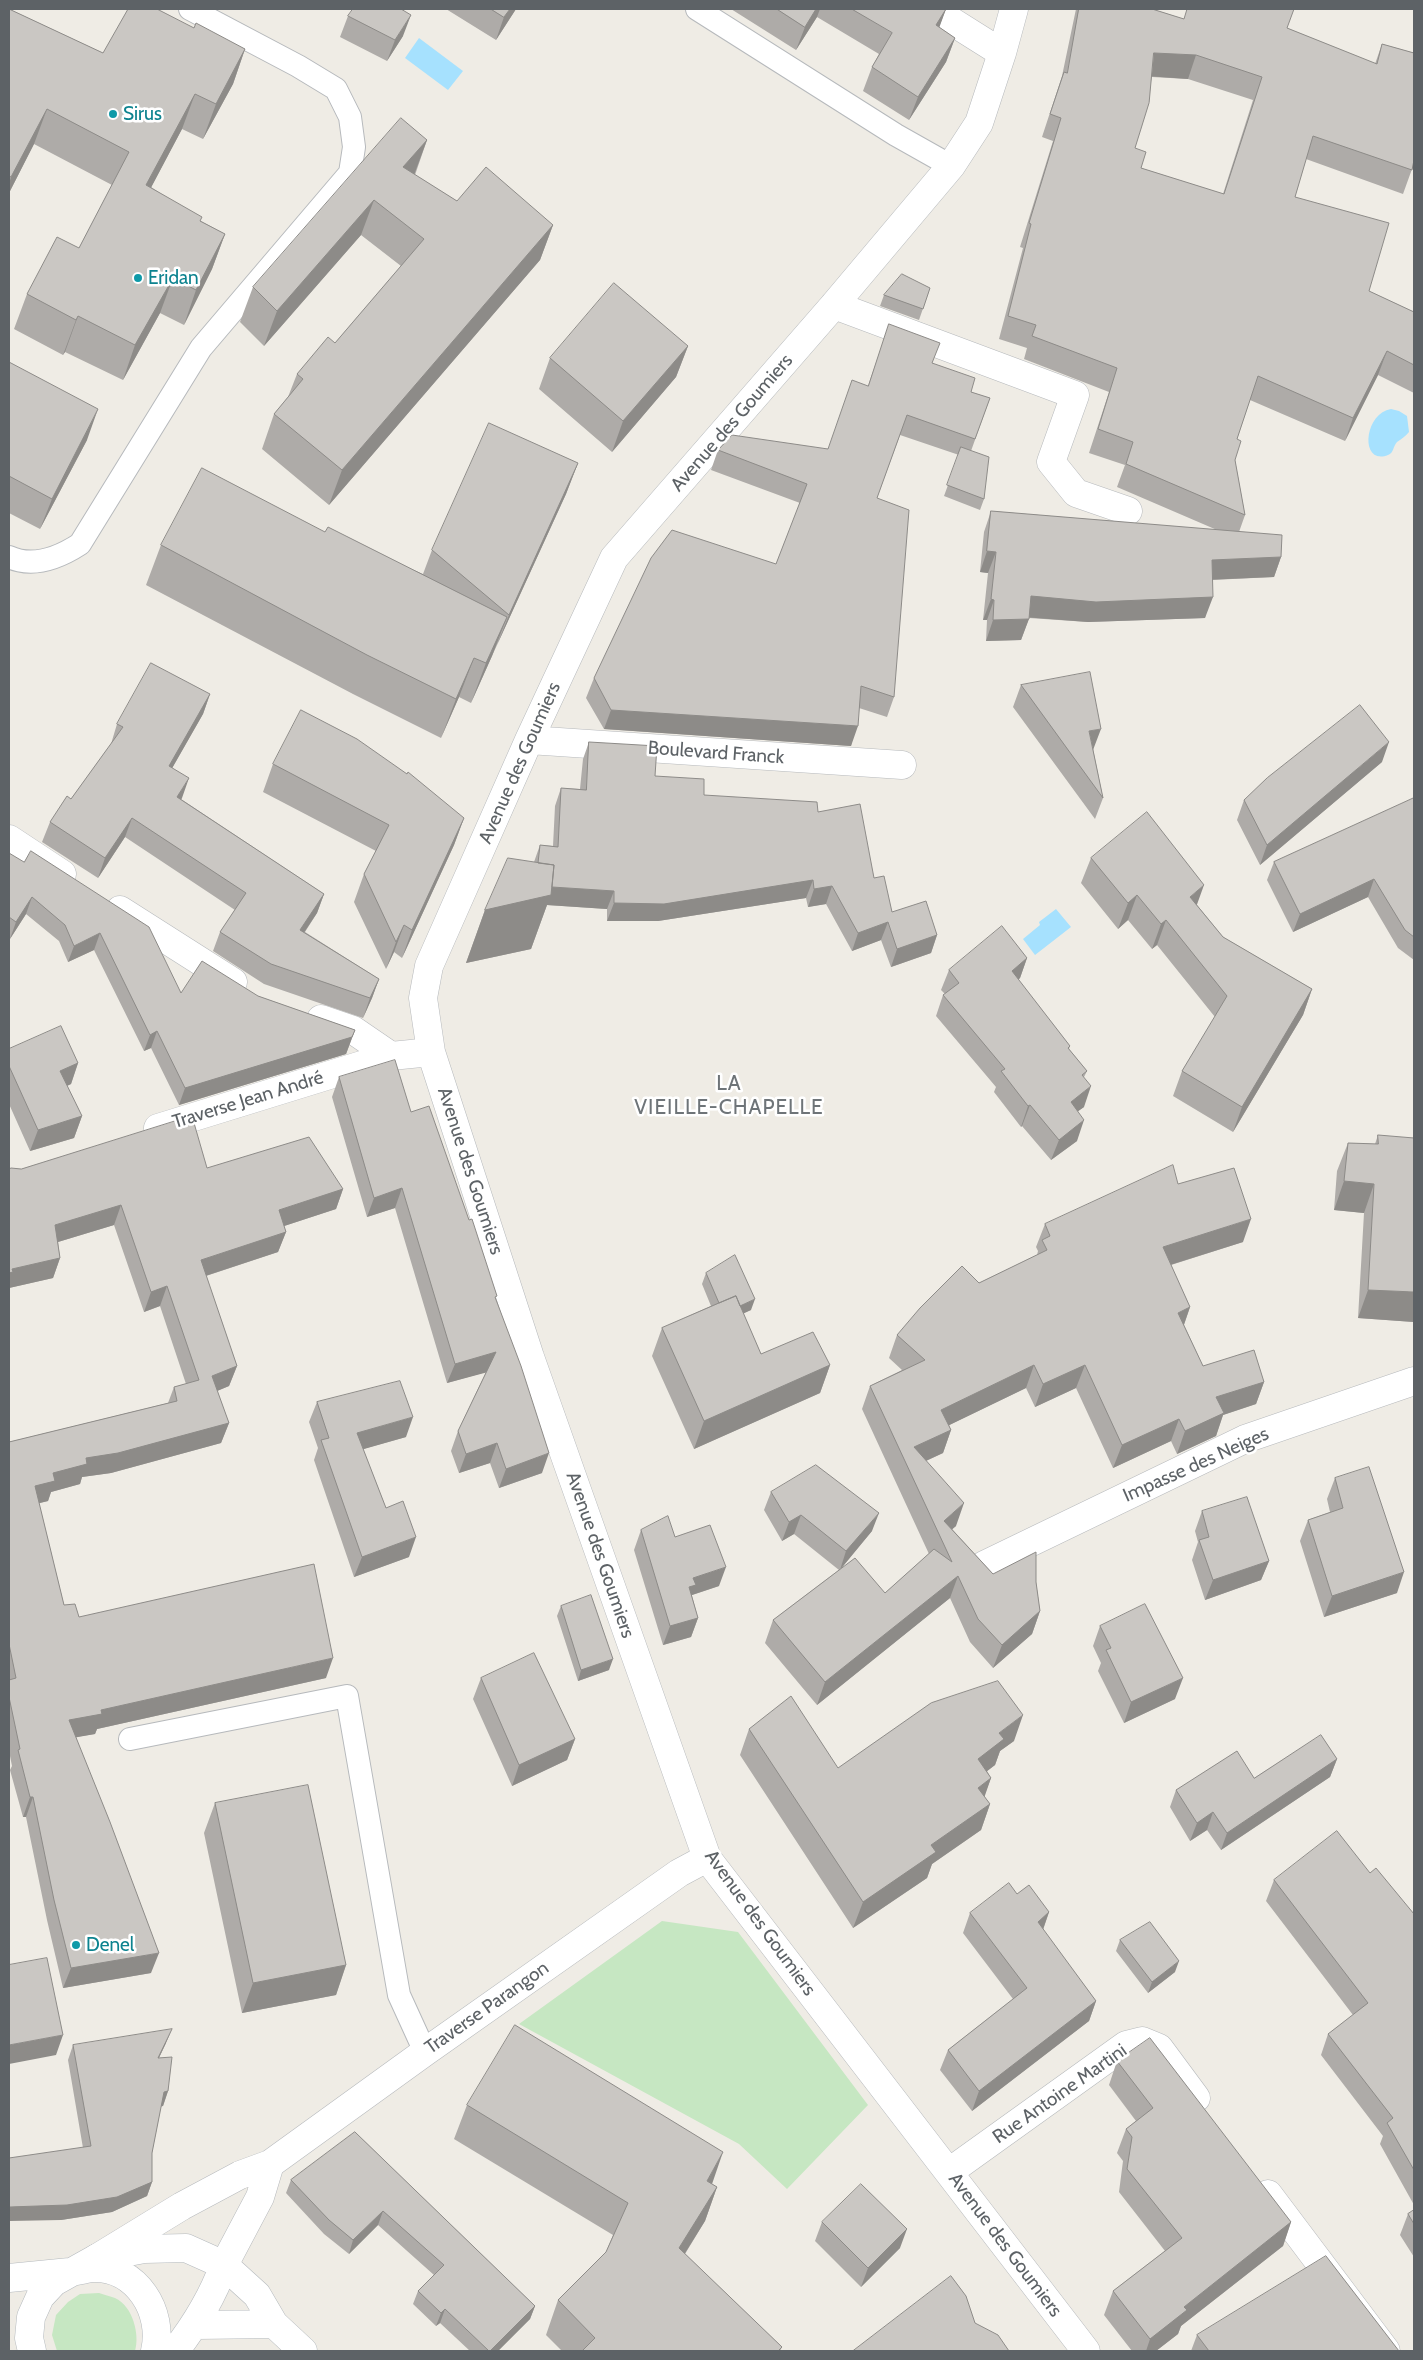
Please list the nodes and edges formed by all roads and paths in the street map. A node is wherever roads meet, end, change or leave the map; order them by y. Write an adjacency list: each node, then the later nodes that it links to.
1 (190, 9): 9 (lane)
2 (697, 9): 6 (lane)
3 (932, 9): 5 (street)
4 (1014, 9): 5 (street, Avenue des Goumiers)
5 (1002, 53): 6 (street, Avenue des Goumiers)
6 (951, 166): 7 (street, Avenue des Goumiers)
7 (834, 305): 8 (street); 10 (street, Avenue des Goumiers)
8 (1128, 511)
9 (9, 557)
10 (529, 740): 11 (street, Boulevard Franck); 15 (street, Avenue des Goumiers)
11 (902, 765)
12 (9, 839): 13 (street)
13 (257, 998)
14 (301, 1012): 16 (street)
15 (431, 1052): 16 (street, Traverse Jean André); 21 (street, Avenue des Goumiers)
16 (391, 1056): 17 (street, Traverse Jean André)
17 (133, 1136)
18 (1414, 1381): 19 (street, Impasse des Neiges)
19 (984, 1565)
20 (130, 1739): 22 (lane)
21 (707, 1858): 22 (street, Traverse Parangon); 25 (street, Avenue des Goumiers)
22 (425, 2052): 24 (street, Traverse Parangon)
23 (1212, 2120): 25 (street, Rue Antoine Martini)
24 (270, 2164): 27 (street, Traverse Parangon); 28 (street)
25 (949, 2172): 39 (street, Avenue des Goumiers)
26 (1254, 2176): 40 (street)
27 (97, 2258): 28 (street); 29 (street, Traverse Parangon)
28 (224, 2265): 31 (street); 32 (street)
29 (73, 2272): 30 (street); 35 (street, Traverse Parangon); 36 (street)
30 (9, 2278)
31 (274, 2324): 32 (street); 38 (street)
32 (196, 2325): 37 (street)
33 (9, 2348): 34 (street)
34 (16, 2351)
35 (32, 2351)
36 (155, 2351)
37 (175, 2351)
38 (303, 2351)
39 (1086, 2351)
40 (1386, 2351)

